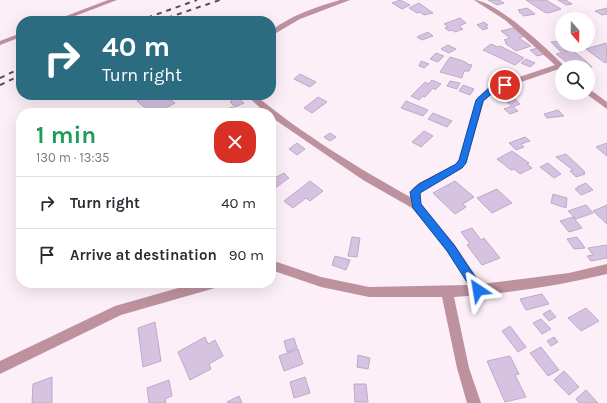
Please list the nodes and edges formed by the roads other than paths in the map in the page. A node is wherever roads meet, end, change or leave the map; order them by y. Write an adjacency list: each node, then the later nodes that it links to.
1 (114, 0): 4 (street)
2 (348, 0): 5 (street)
3 (477, 0): 8 (street)
4 (70, 16)
5 (276, 30)
6 (16, 37): 7 (street)
7 (0, 43)
8 (555, 62)
9 (555, 69): 15 (street)
10 (595, 97): 12 (street)
11 (256, 100): 13 (street)
12 (607, 106)
13 (265, 108)
14 (276, 116): 15 (street)
15 (416, 205): 19 (street)
16 (276, 267): 20 (street)
17 (607, 269): 19 (street)
18 (197, 288): 21 (street)
19 (478, 290): 20 (street)
20 (447, 292): 22 (street)
21 (0, 368)
22 (474, 403)

